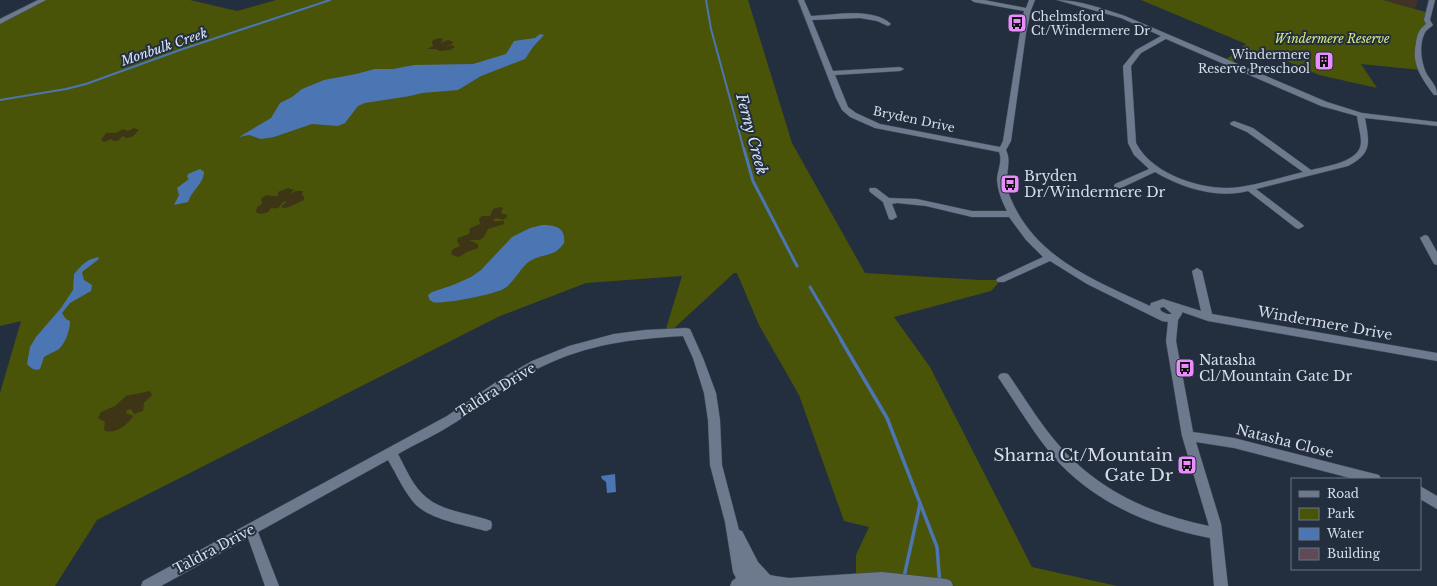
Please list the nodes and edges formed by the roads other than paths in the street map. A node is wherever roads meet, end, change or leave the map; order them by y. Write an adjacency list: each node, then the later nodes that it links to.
1 (43, 0): 9 (street)
2 (801, 0): 8 (street, Bryden Drive)
3 (974, 0): 7 (street)
4 (1032, 0): 7 (street)
5 (1060, 0): 12 (street)
6 (1432, 0): 11 (street)
7 (1028, 10): 19 (street)
8 (809, 18): 10 (street); 14 (street, Bryden Drive)
9 (0, 22)
10 (888, 24)
11 (1434, 26): 15 (street)
12 (1166, 36): 16 (street); 20 (street)
13 (900, 69): 14 (street)
14 (831, 73): 19 (street, Bryden Drive)
15 (1437, 93)
16 (1361, 115): 18 (street); 21 (street)
17 (1234, 123): 21 (street)
18 (1437, 124)
19 (1002, 150): 26 (street)
20 (1155, 169): 22 (street); 23 (street)
21 (1310, 172): 23 (street)
22 (1118, 186)
23 (1251, 189): 28 (street)
24 (873, 190): 25 (street)
25 (887, 201): 26 (street); 27 (street)
26 (1012, 214): 30 (street)
27 (892, 218)
28 (1299, 226)
29 (1425, 238): 31 (street)
30 (1051, 257): 33 (street); 35 (street)
31 (1437, 262)
32 (1197, 271): 36 (street)
33 (1001, 280)
34 (1170, 305): 35 (street, Windermere Drive); 36 (street, Windermere Drive); 37 (street)
35 (1158, 310): 37 (street, Windermere Drive); 38 (street)
36 (1208, 317): 37 (street, Windermere Drive); 39 (street, Windermere Drive)
37 (1174, 318): 38 (street)
38 (1171, 341): 41 (street)
39 (1437, 357)
40 (1004, 377): 48 (street)
41 (1188, 436): 43 (street, Natasha Close); 48 (street)
42 (390, 452): 46 (street); 47 (street, Taldra Drive); 49 (street, Taldra Drive)
43 (1371, 478)
44 (1421, 493): 45 (street)
45 (1437, 503)
46 (486, 525)
47 (252, 529): 51 (street, Taldra Drive); 52 (street)
48 (1217, 534): 54 (street)
49 (749, 580): 50 (street)
50 (822, 585): 53 (street)
51 (148, 586)
52 (272, 586)
53 (946, 586)
54 (1221, 586)

